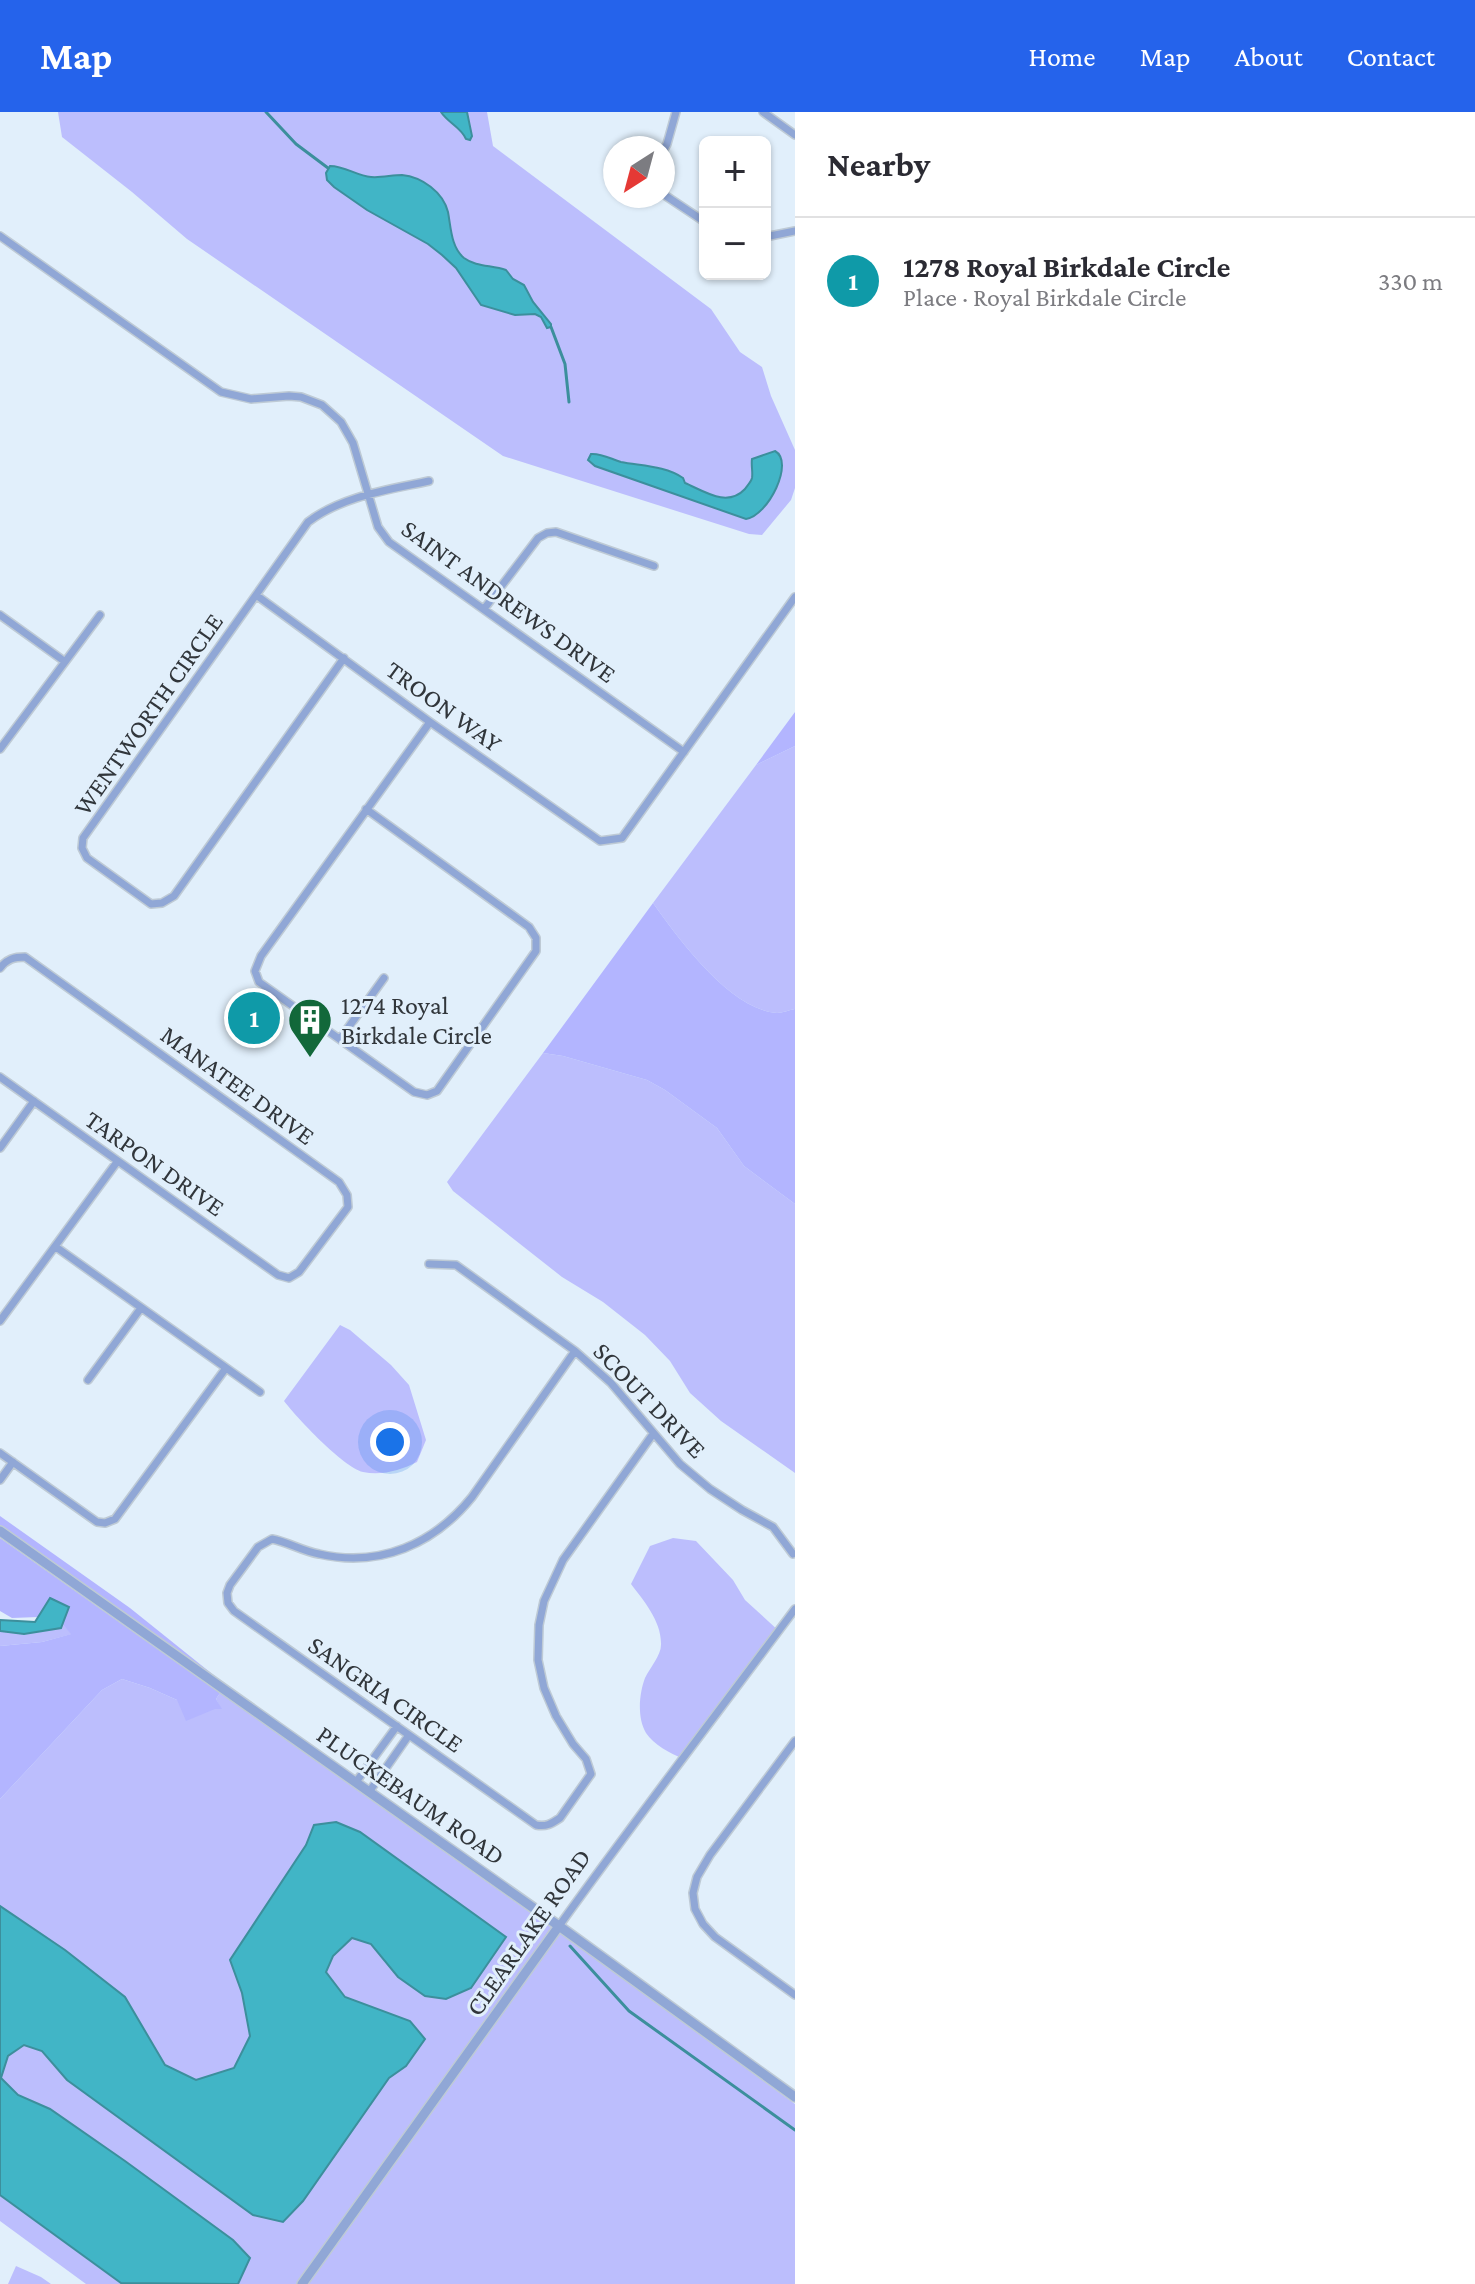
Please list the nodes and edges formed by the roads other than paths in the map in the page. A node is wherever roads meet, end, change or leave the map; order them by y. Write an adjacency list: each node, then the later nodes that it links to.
1 (676, 112): 4 (street)
2 (763, 112): 3 (street)
3 (795, 135)
4 (669, 136)
5 (675, 202): 6 (street)
6 (699, 218)
7 (795, 231): 9 (street)
8 (0, 236): 11 (street, SAINT ANDREWS DRIVE)
9 (771, 236)
10 (429, 481): 11 (street, WENTWORTH CIRCLE)
11 (369, 494): 13 (street, WENTWORTH CIRCLE); 15 (street, SAINT ANDREWS DRIVE)
12 (654, 566): 15 (street)
13 (256, 595): 18 (street, TROON WAY); 18 (street, WENTWORTH CIRCLE)
14 (795, 597): 22 (street)
15 (484, 609): 22 (street, SAINT ANDREWS DRIVE)
16 (0, 615): 19 (street)
17 (100, 615): 19 (street)
18 (344, 658): 20 (street, TROON WAY)
19 (64, 661): 21 (street)
20 (430, 722): 22 (street, TROON WAY); 23 (street)
21 (0, 749)
22 (684, 752)
23 (366, 809): 26 (street); 26 (street)
24 (0, 968): 33 (street, MANATEE DRIVE)
25 (384, 978): 26 (street)
26 (340, 1039)
27 (0, 1077): 28 (street, TARPON DRIVE)
28 (34, 1101): 29 (street); 30 (street, TARPON DRIVE)
29 (0, 1148)
30 (117, 1162): 31 (street); 33 (street, TARPON DRIVE)
31 (56, 1247): 34 (street); 35 (street)
32 (429, 1264): 36 (street, SCOUT DRIVE)
33 (289, 1278)
34 (141, 1308): 37 (street); 38 (street)
35 (0, 1321)
36 (575, 1351): 40 (street, SCOUT DRIVE); 47 (street, SANGRIA CIRCLE)
37 (226, 1368): 39 (street); 42 (street)
38 (88, 1380)
39 (260, 1392)
40 (653, 1434): 45 (street, SCOUT DRIVE); 48 (street, SANGRIA CIRCLE)
41 (0, 1453): 42 (street)
42 (13, 1462): 43 (street)
43 (0, 1480)
44 (0, 1531): 50 (street, PLUCKEBAUM ROAD)
45 (793, 1554)
46 (795, 1609): 52 (street, CLEARLAKE ROAD)
47 (397, 1726): 48 (street, SANGRIA CIRCLE); 50 (street)
48 (409, 1735): 51 (street)
49 (795, 1741): 53 (street)
50 (356, 1782): 51 (street, PLUCKEBAUM ROAD)
51 (369, 1792): 52 (street, PLUCKEBAUM ROAD)
52 (559, 1926): 54 (street, PLUCKEBAUM ROAD); 55 (street, CLEARLAKE ROAD)
53 (795, 1995)
54 (795, 2097)
55 (302, 2284)

